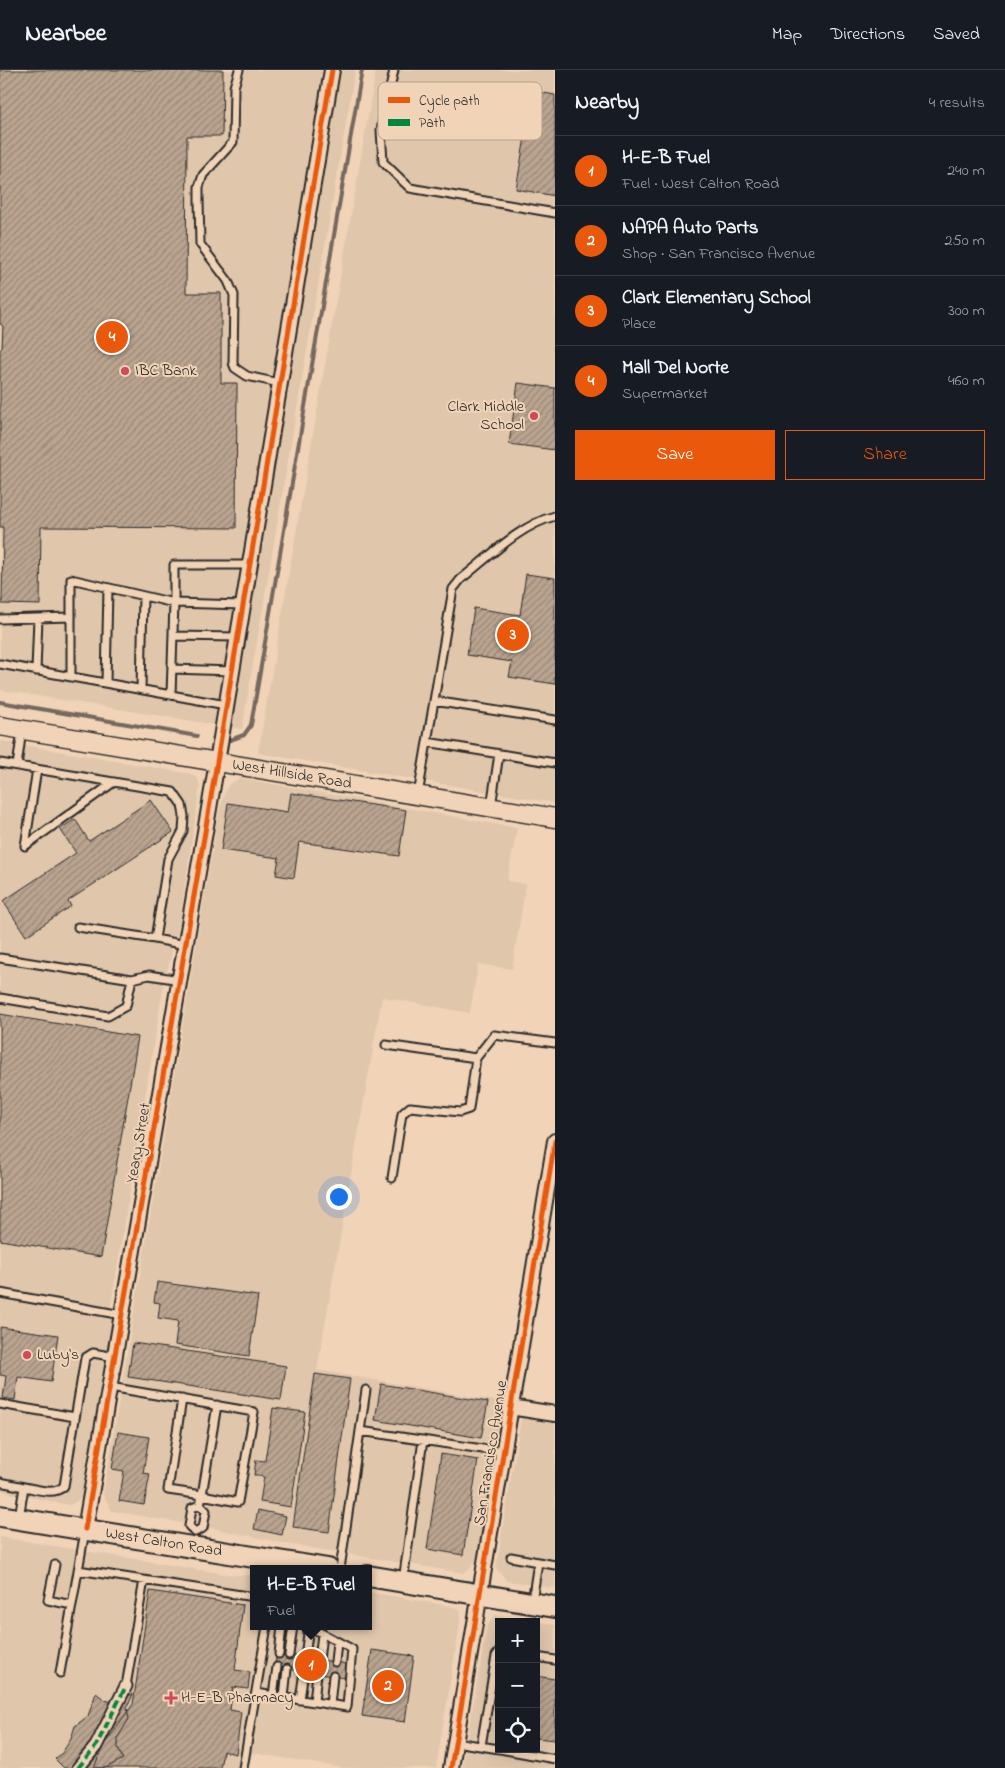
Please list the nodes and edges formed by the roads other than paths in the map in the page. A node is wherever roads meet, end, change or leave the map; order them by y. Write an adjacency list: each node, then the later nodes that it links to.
1 (239, 70): 5 (lane)
2 (332, 70): 5 (street, Yeary Street)
3 (381, 140): 4 (lane)
4 (555, 213)
5 (279, 383): 7 (street, Yeary Street)
6 (555, 516): 25 (lane)
7 (249, 565): 10 (lane); 11 (street, Yeary Street)
8 (108, 588): 9 (lane); 12 (lane); 22 (lane)
9 (143, 596): 10 (lane); 23 (lane)
10 (174, 603): 11 (lane); 15 (lane)
11 (243, 605): 16 (street, Yeary Street)
12 (71, 617): 13 (lane); 21 (lane)
13 (38, 618): 14 (lane); 19 (lane)
14 (0, 619)
15 (173, 636): 16 (lane); 18 (lane)
16 (238, 637): 20 (street, Yeary Street)
17 (0, 664): 19 (lane)
18 (172, 669): 20 (lane); 24 (lane)
19 (36, 671): 21 (lane)
20 (232, 671): 26 (street, Yeary Street)
21 (71, 677): 22 (lane)
22 (106, 683): 23 (lane)
23 (141, 689): 24 (lane)
24 (171, 695): 26 (lane)
25 (434, 701): 27 (lane); 30 (lane)
26 (226, 705): 32 (street, Yeary Street)
27 (555, 720)
28 (0, 726): 29 (street, West Hillside Road)
29 (22, 730): 32 (street, West Hillside Road); 35 (lane)
30 (427, 742): 31 (lane); 38 (lane)
31 (500, 754): 34 (lane); 39 (lane)
32 (217, 762): 38 (street, West Hillside Road); 43 (street, Yeary Street)
33 (0, 763): 35 (lane)
34 (555, 763)
35 (17, 766): 36 (lane)
36 (37, 769): 37 (lane); 37 (lane)
37 (114, 782): 42 (lane)
38 (418, 795): 39 (street, West Hillside Road)
39 (491, 807): 40 (street, West Hillside Road)
40 (555, 818)
41 (78, 927): 42 (lane)
42 (155, 939): 43 (lane)
43 (186, 945): 46 (street, Yeary Street)
44 (0, 958): 45 (lane)
45 (132, 979): 46 (lane); 47 (lane)
46 (180, 980): 54 (street, Yeary Street)
47 (0, 998)
48 (555, 1043): 50 (lane)
49 (386, 1045): 50 (lane)
50 (476, 1058): 52 (lane)
51 (555, 1141): 61 (street, San Francisco Avenue)
52 (392, 1178)
53 (0, 1293): 54 (lane)
54 (122, 1315): 55 (street, Yeary Street)
55 (115, 1357): 56 (street, Yeary Street); 63 (lane)
56 (110, 1387): 58 (lane); 72 (street, Yeary Street)
57 (366, 1390): 64 (lane)
58 (182, 1399): 60 (lane); 69 (lane)
59 (0, 1404): 63 (lane)
60 (218, 1405): 69 (lane); 69 (lane)
61 (510, 1407): 62 (street); 66 (street, San Francisco Avenue)
62 (555, 1414)
63 (75, 1417): 68 (lane)
64 (360, 1431): 65 (lane); 78 (lane)
65 (423, 1440): 66 (lane); 83 (lane)
66 (503, 1452): 84 (street, San Francisco Avenue)
67 (0, 1482): 68 (lane)
68 (24, 1486): 71 (lane)
69 (202, 1495): 70 (lane)
70 (200, 1505): 73 (lane); 73 (lane)
71 (9, 1517): 72 (main road, West Calton Road)
72 (85, 1529): 73 (main road, West Calton Road); 80 (lane)
73 (193, 1539): 77 (main road, West Calton Road)
74 (511, 1557): 75 (lane)
75 (538, 1562): 79 (lane); 86 (lane)
76 (55, 1565): 87 (lane)
77 (277, 1565)
78 (341, 1565)
79 (555, 1565)
80 (78, 1570): 82 (lane); 87 (lane)
81 (372, 1577): 83 (main road)
82 (144, 1580): 85 (lane); 110 (lane)
83 (403, 1581): 84 (main road)
84 (481, 1594): 86 (main road); 117 (street, San Francisco Avenue)
85 (250, 1595)
86 (532, 1603): 88 (main road)
87 (72, 1605): 107 (lane)
88 (555, 1607)
89 (266, 1630): 111 (lane)
90 (282, 1630): 96 (lane)
91 (292, 1630): 97 (lane)
92 (308, 1630): 98 (lane)
93 (315, 1630): 94 (lane)
94 (322, 1634): 95 (lane); 100 (lane)
95 (337, 1642): 102 (lane); 116 (lane)
96 (279, 1654)
97 (289, 1655)
98 (305, 1657)
99 (540, 1658): 101 (lane)
100 (319, 1660)
101 (555, 1660)
102 (335, 1662)
103 (495, 1662): 118 (lane)
104 (277, 1667): 112 (lane)
105 (287, 1669): 113 (lane)
106 (304, 1671): 114 (lane)
107 (60, 1674)
108 (317, 1674): 115 (lane)
109 (333, 1676): 116 (lane)
110 (126, 1686): 122 (street)
111 (256, 1693): 112 (lane); 123 (lane)
112 (273, 1695): 113 (lane)
113 (284, 1697): 114 (lane)
114 (300, 1700): 115 (lane)
115 (314, 1702): 116 (lane)
116 (330, 1705)
117 (455, 1742): 118 (lane); 124 (street, San Francisco Avenue)
118 (481, 1746): 119 (lane)
119 (495, 1748)
120 (521, 1753): 121 (lane)
121 (555, 1759)
122 (78, 1768)
123 (243, 1768)
124 (451, 1768)

